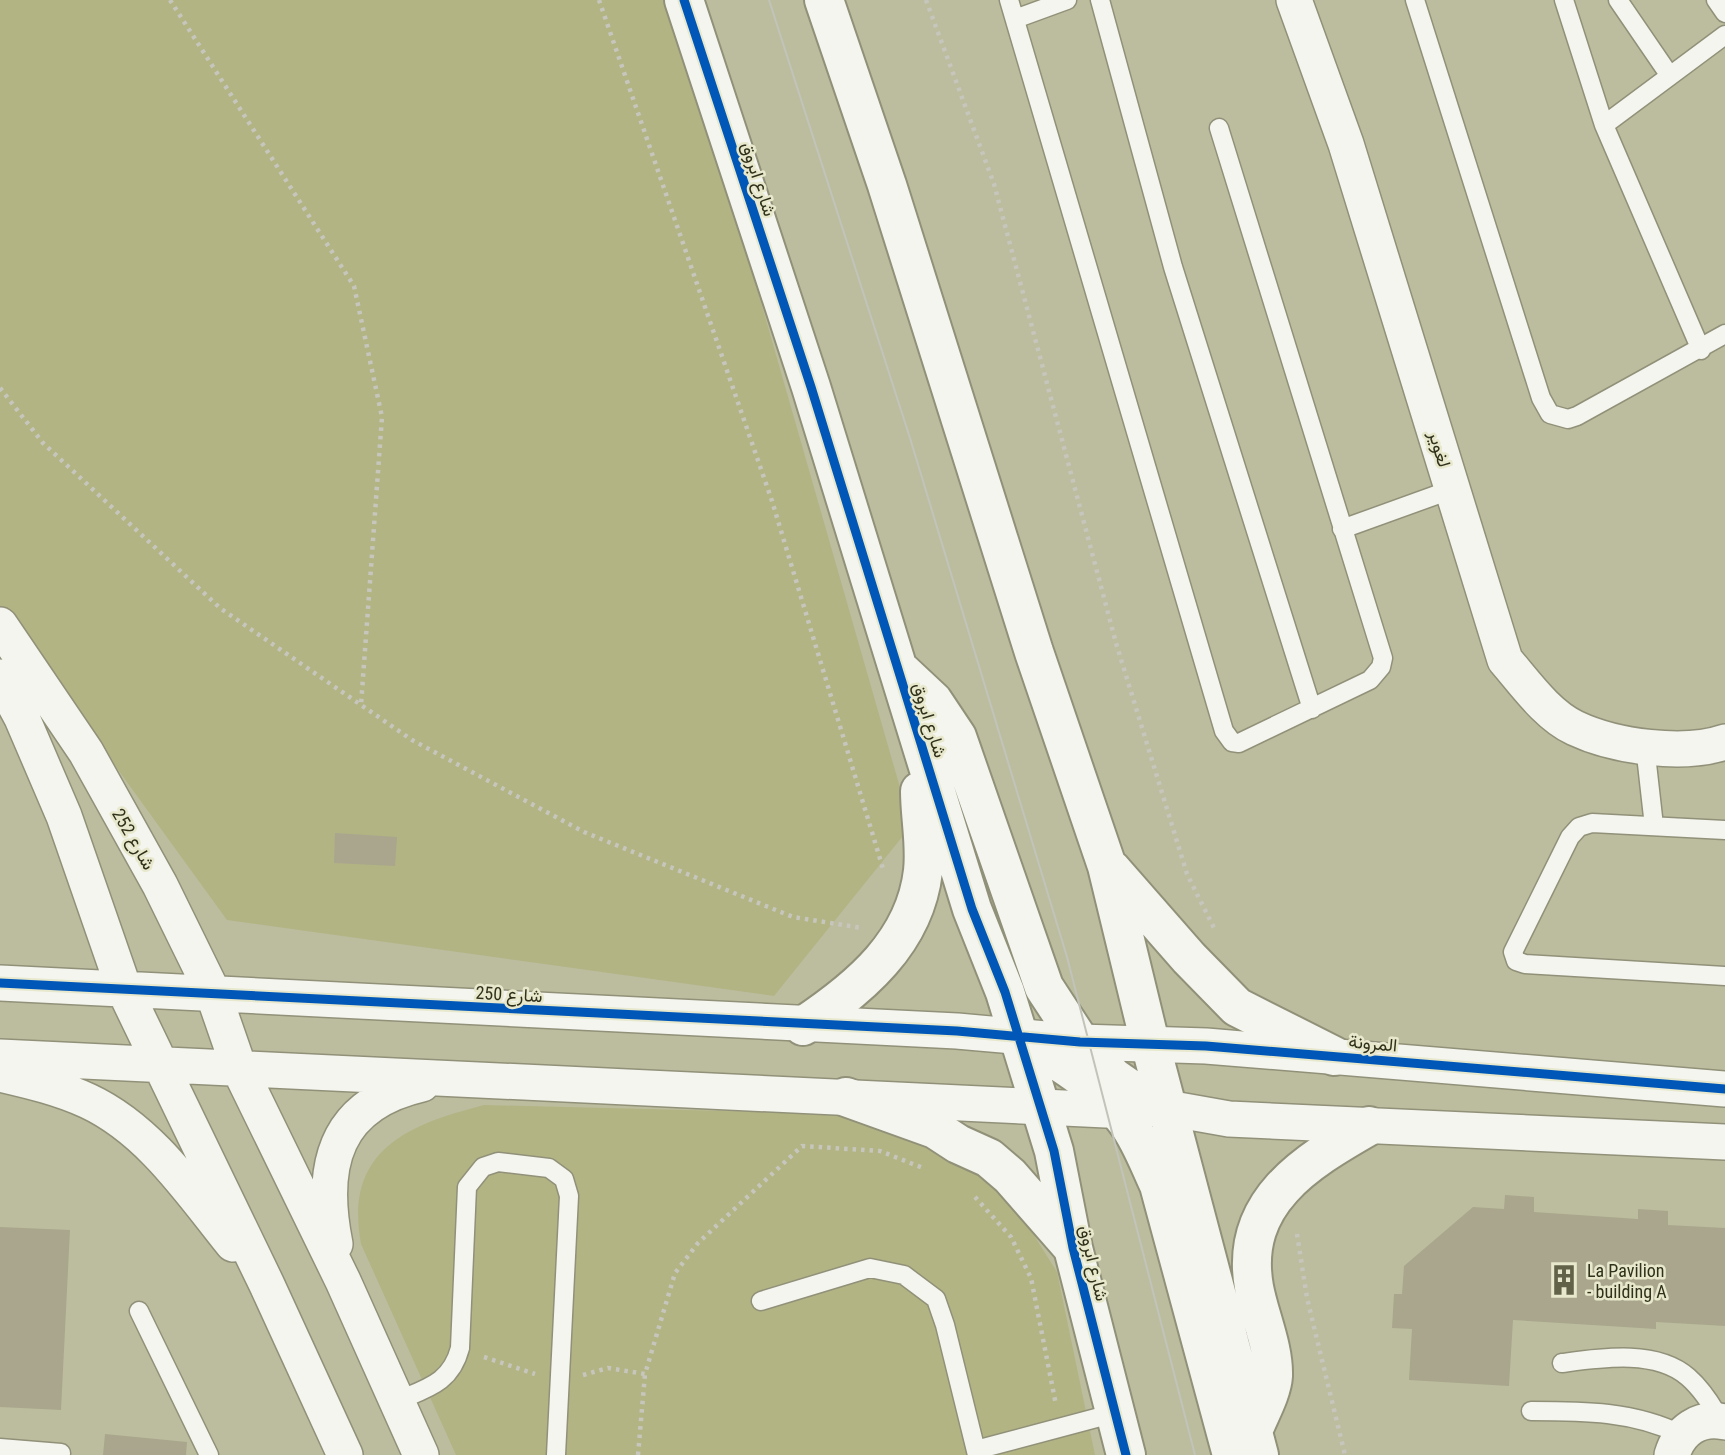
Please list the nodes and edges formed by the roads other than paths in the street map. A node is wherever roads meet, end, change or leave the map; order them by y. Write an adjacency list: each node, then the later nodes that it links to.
1 (684, 0): 22 (street, شارع ابروق)
2 (824, 0): 30 (street)
3 (1009, 0): 12 (lane)
4 (1067, 0): 12 (lane)
5 (1100, 0): 24 (lane)
6 (1294, 0): 19 (street, لغوير)
7 (1415, 0): 18 (lane)
8 (1564, 0): 15 (lane)
9 (1618, 0): 14 (lane)
10 (1716, 0): 11 (lane)
11 (1725, 13)
12 (1015, 19): 24 (lane)
13 (1725, 36): 14 (lane)
14 (1670, 76): 15 (lane)
15 (1604, 125): 18 (lane)
16 (1219, 128): 20 (lane)
17 (1725, 334): 18 (lane)
18 (1701, 350)
19 (1452, 489): 20 (lane); 26 (street, لغوير)
20 (1342, 529): 24 (lane)
21 (0, 625): 34 (street, شارع 252)
22 (898, 669): 27 (street, شارع ابروق); 37 (street)
23 (0, 677): 33 (street)
24 (1312, 709)
25 (1725, 742): 26 (street, لغوير)
26 (1646, 746): 28 (lane)
27 (922, 747): 35 (street); 36 (street, شارع ابروق)
28 (1654, 826): 29 (lane); 31 (lane)
29 (1725, 830)
30 (1107, 866): 38 (street); 39 (street)
31 (1725, 976)
32 (0, 983): 33 (street, شارع 250)
33 (124, 989): 34 (street, شارع 250); 41 (street)
34 (214, 993): 35 (street, شارع 250); 42 (street, شارع 252)
35 (803, 1026): 36 (street, شارع 250)
36 (1017, 1035): 37 (street, المرونة); 47 (street, شارع ابروق); 49 (street)
37 (1080, 1042): 38 (street, المرونة); 48 (street)
38 (1150, 1043): 39 (street, المرونة); 48 (street)
39 (1334, 1056): 45 (street, المرونة)
40 (0, 1057): 41 (street)
41 (162, 1066): 42 (street); 54 (street)
42 (239, 1068): 44 (street); 53 (street, شارع 252)
43 (0, 1074): 54 (street)
44 (473, 1079): 46 (street); 53 (street)
45 (1725, 1089)
46 (846, 1097): 47 (street); 52 (street)
47 (1041, 1106): 49 (street); 52 (street, شارع ابروق)
48 (1167, 1108): 49 (street); 50 (street); 63 (street)
49 (1116, 1110): 63 (street)
50 (1368, 1126): 51 (street); 63 (street)
51 (1725, 1142)
52 (1073, 1248): 60 (street, شارع ابروق)
53 (342, 1281): 58 (street)
54 (267, 1285): 68 (street)
55 (761, 1301): 65 (lane)
56 (139, 1311): 67 (lane)
57 (1562, 1363): 61 (lane)
58 (397, 1401): 69 (street); 70 (lane)
59 (1531, 1410): 62 (lane)
60 (1115, 1413): 65 (lane); 71 (street, شارع ابروق)
61 (1723, 1421): 62 (street)
62 (1677, 1445)
63 (1248, 1447)
64 (0, 1448): 66 (lane)
65 (976, 1452)
66 (61, 1453)
67 (209, 1455)
68 (345, 1455)
69 (421, 1455)
70 (556, 1455)
71 (1126, 1455)

